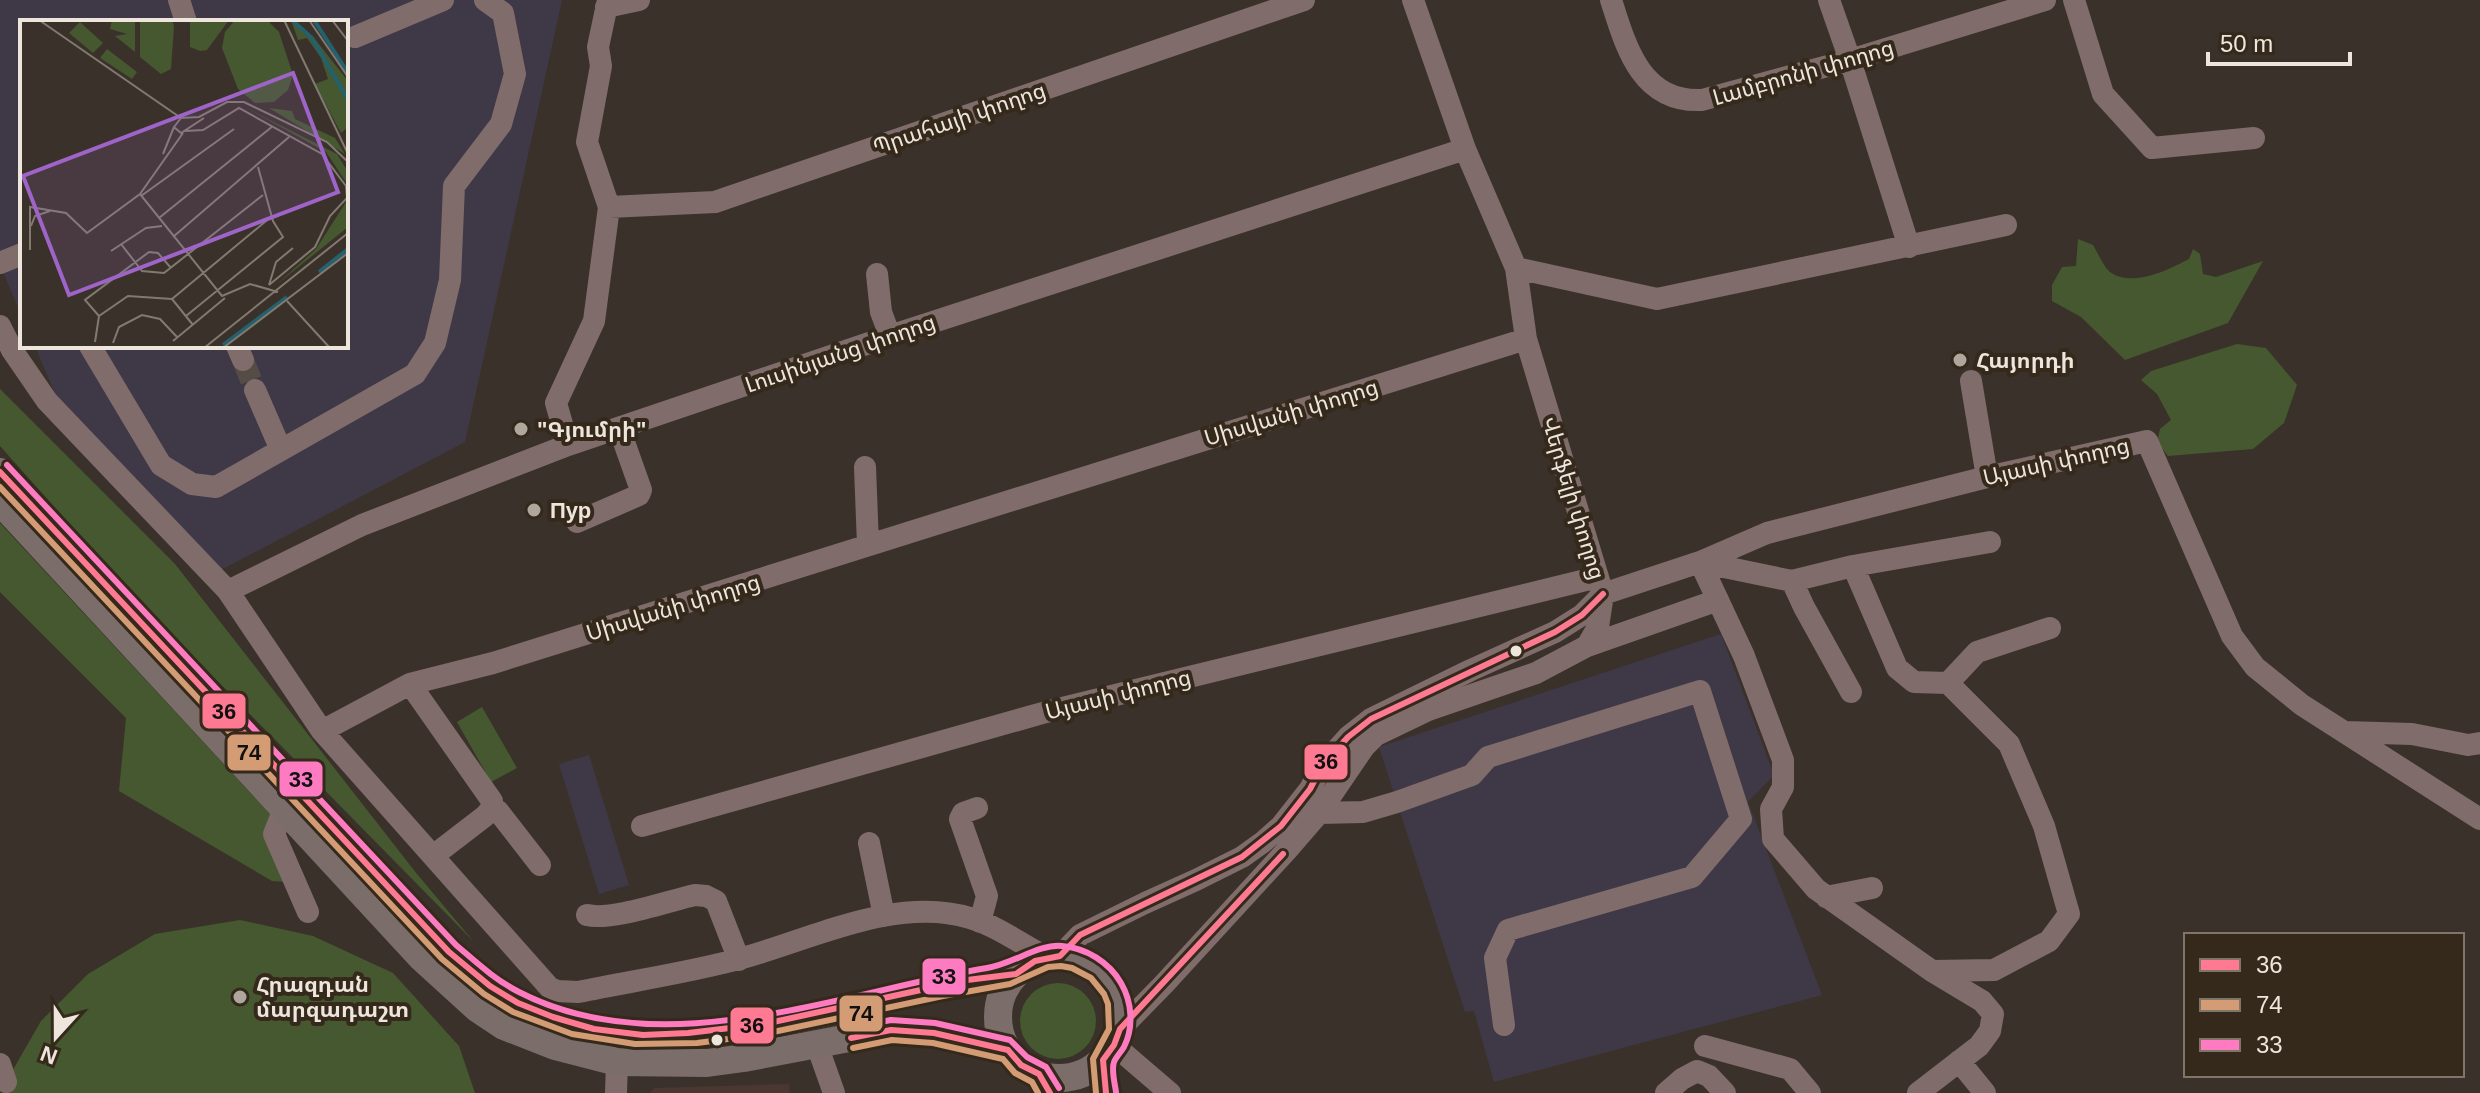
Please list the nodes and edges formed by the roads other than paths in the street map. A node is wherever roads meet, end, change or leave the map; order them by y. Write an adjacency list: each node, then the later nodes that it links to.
1 (179, 0): 12 (street)
2 (443, 0): 13 (street)
3 (639, 0): 11 (street)
4 (1304, 0): 17 (street, Պրահայի փողոց)
5 (1413, 0): 16 (street, Վերֆելի փողոց)
6 (1611, 0): 14 (street, Լամբրոնի փողոց)
7 (1829, 0): 14 (street)
8 (2045, 0): 14 (street, Լամբրոնի փողոց)
9 (2074, 0): 15 (street)
10 (499, 4): 32 (street)
11 (607, 4): 17 (street)
12 (185, 20)
13 (355, 37)
14 (1850, 60): 19 (street)
15 (2254, 138)
16 (1465, 149): 22 (street, Վերֆելի փողոց); 25 (street, Լուսինյանց փողոց)
17 (609, 207): 31 (street)
18 (2006, 225): 19 (street)
19 (1909, 247): 22 (street)
20 (20, 255): 21 (street)
21 (0, 263)
22 (1516, 268): 26 (street, Վերֆելի փողոց)
23 (877, 274): 25 (street)
24 (0, 326): 44 (street)
25 (890, 336): 30 (street, Լուսինյանց փողոց)
26 (1526, 339): 39 (street, Սիսվանի փողոց); 43 (street, Վերֆելի փողոց)
27 (91, 348): 32 (street)
28 (1971, 381): 35 (street)
29 (255, 390): 32 (street)
30 (619, 428): 31 (street, Լուսինյանց փողոց); 37 (street)
31 (568, 445): 44 (street, Լուսինյանց փողոց)
32 (281, 450)
33 (865, 467): 39 (street)
34 (0, 472): 72 (main road)
35 (1987, 477): 40 (street, Այասի փողոց); 52 (street, Այասի փողոց)
36 (0, 501): 56 (main road)
37 (577, 522)
38 (1990, 542): 41 (street)
39 (868, 545): 49 (street, Սիսվանի փողոց)
40 (1700, 562): 42 (street); 43 (street, Այասի փողոց); 45 (street)
41 (1853, 566): 42 (street); 48 (street)
42 (1792, 581): 50 (street)
43 (1600, 586): 47 (street); 59 (street, Այասի փողոց); 69 (street, Վերֆելի փողոց)
44 (228, 591): 51 (street)
45 (1718, 600): 47 (street); 64 (street)
46 (2050, 628): 48 (street)
47 (1595, 642): 57 (street)
48 (1948, 683): 71 (street)
49 (410, 684): 51 (street, Սիսվանի փողոց); 54 (street)
50 (1851, 692)
51 (322, 731): 61 (street)
52 (2344, 732): 53 (street); 58 (street, Այասի փողոց)
53 (2480, 743)
54 (492, 808): 61 (street); 62 (street)
55 (977, 808): 68 (street)
56 (284, 809): 65 (street); 79 (main road)
57 (1319, 813): 73 (street); 75 (street)
58 (2480, 819)
59 (642, 826)
60 (869, 843): 67 (street)
61 (433, 856): 70 (street)
62 (540, 865)
63 (1872, 888): 64 (street)
64 (1826, 897): 71 (street)
65 (308, 912)
66 (587, 915): 70 (street)
67 (884, 916): 68 (street); 70 (street)
68 (980, 922): 69 (street)
69 (1053, 956): 72 (main road); 75 (main road)
70 (739, 960)
71 (1932, 971): 78 (street)
72 (1016, 974): 77 (main road)
73 (1504, 1025)
74 (817, 1045): 77 (main road); 79 (main road); 82 (street)
75 (1112, 1045): 80 (main road); 83 (main road); 84 (street)
76 (1705, 1046): 87 (street)
77 (1008, 1050): 80 (main road)
78 (1959, 1061): 88 (street); 89 (street)
79 (617, 1062): 81 (street)
80 (1044, 1084)
81 (616, 1093)
82 (834, 1093)
83 (1106, 1093)
84 (1170, 1093)
85 (1666, 1093): 86 (street)
86 (1725, 1093)
87 (1810, 1093)
88 (1918, 1093)
89 (1985, 1093)

